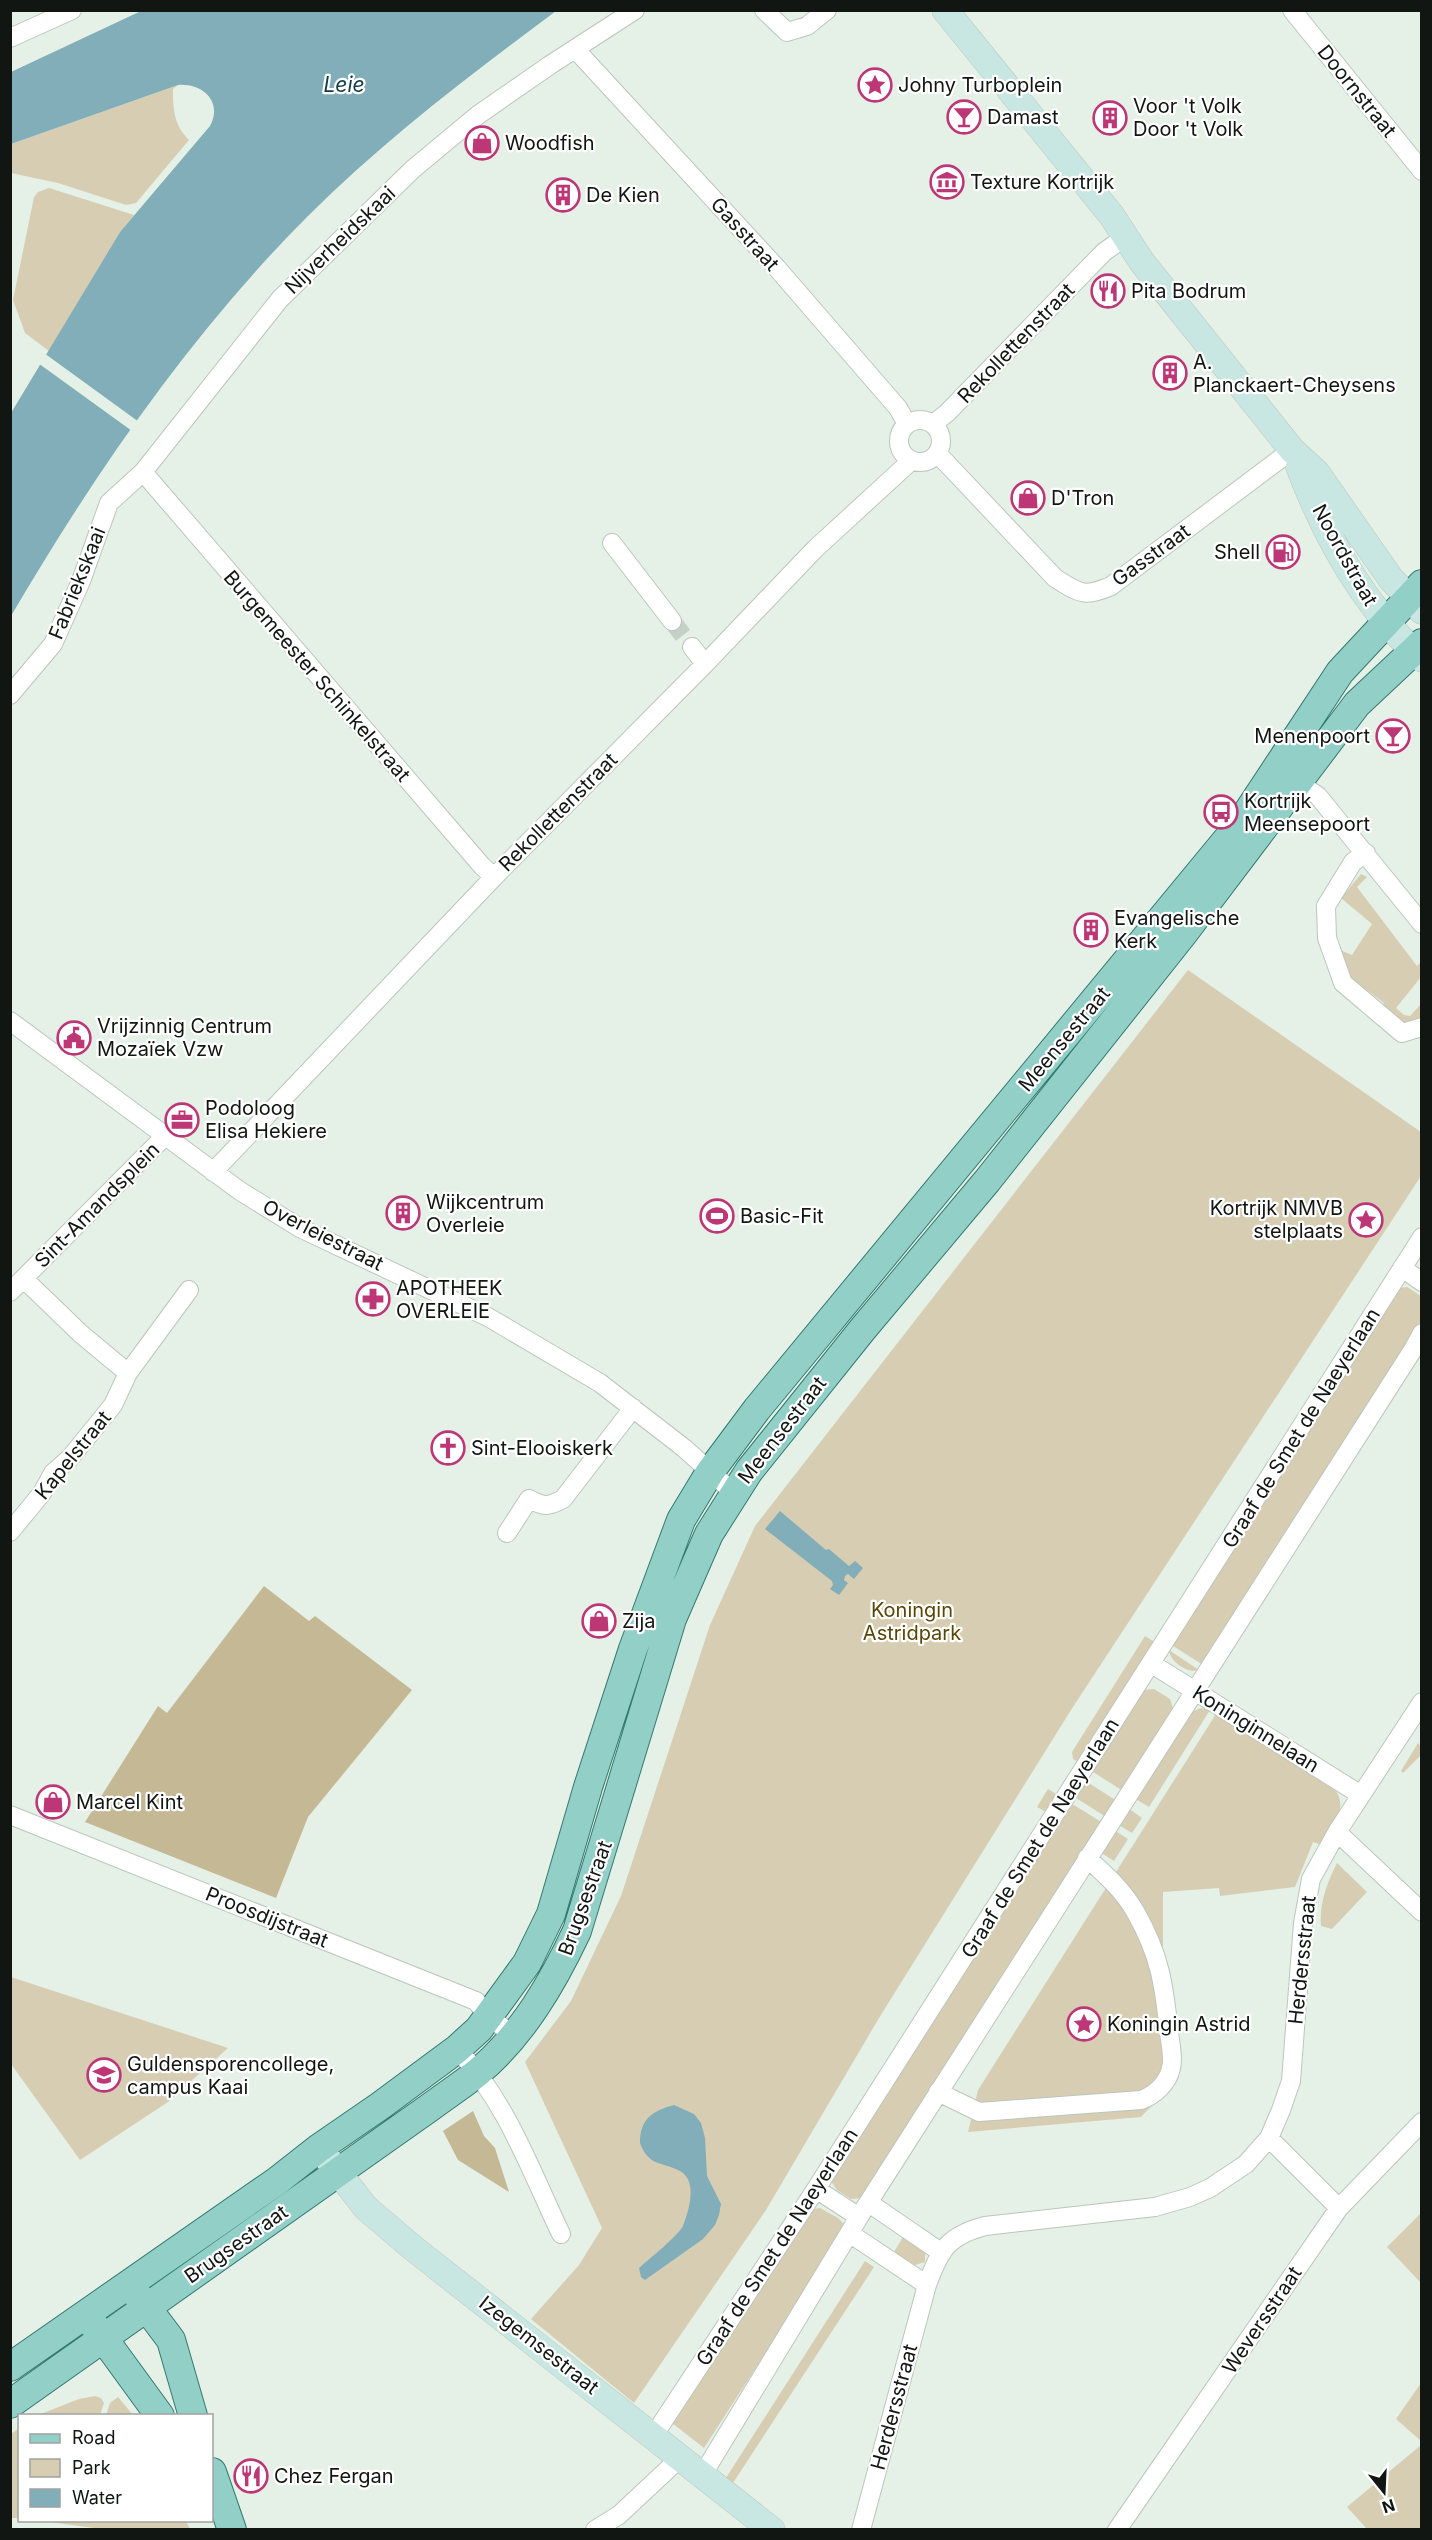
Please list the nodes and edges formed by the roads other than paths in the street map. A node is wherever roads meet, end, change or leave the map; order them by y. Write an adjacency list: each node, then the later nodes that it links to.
1 (72, 10): 7 (street)
2 (635, 10): 8 (street, Nijverheidskaai)
3 (764, 10): 4 (street)
4 (827, 10)
5 (945, 10): 10 (street, Noordstraat)
6 (1293, 10): 9 (street, Doornstraat)
7 (10, 38)
8 (576, 50): 11 (street, Gasstraat); 16 (street, Nijverheidskaai)
9 (1422, 171)
10 (1125, 237): 12 (street, Rekollettenstraat); 13 (street, Noordstraat)
11 (907, 424): 12 (street); 15 (street)
12 (933, 424): 14 (street)
13 (1292, 450): 14 (street, Gasstraat); 18 (street, Noordstraat); 20 (street, Noordstraat)
14 (937, 453): 15 (street)
15 (912, 460): 23 (street, Rekollettenstraat)
16 (143, 472): 24 (street, Fabriekskaai); 27 (street, Burgemeester Schinkelstraat)
17 (612, 543): 19 (street)
18 (1417, 598): 20 (main road, Meensestraat)
19 (672, 621)
20 (1385, 622): 22 (street, Noordstraat); 42 (main road, Meensestraat)
21 (692, 647): 23 (street)
22 (1418, 651): 25 (main road, Meensestraat)
23 (705, 664): 27 (street, Rekollettenstraat)
24 (10, 695)
25 (1298, 782): 26 (street); 43 (main road, Meensestraat)
26 (1366, 853): 28 (street); 30 (street)
27 (494, 877): 32 (street, Rekollettenstraat)
28 (1422, 924)
29 (10, 1021): 31 (street, Overleiestraat)
30 (1422, 1028)
31 (165, 1136): 32 (street, Overleiestraat); 35 (street, Sint-Amandsplein)
32 (213, 1172): 41 (street, Overleiestraat)
33 (1422, 1238): 34 (street, Graaf de Smet de Naeyerlaan)
34 (1402, 1269): 36 (street); 46 (street, Graaf de Smet de Naeyerlaan)
35 (24, 1279): 38 (street); 40 (street, Sint-Amandsplein)
36 (1422, 1282)
37 (189, 1290): 40 (street)
38 (10, 1292)
39 (1422, 1333): 47 (street)
40 (128, 1373): 44 (street, Kapelstraat)
41 (633, 1408): 42 (street, Overleiestraat); 45 (street)
42 (710, 1472): 43 (street, Overleiestraat); 54 (main road, Brugsestraat)
43 (734, 1493): 55 (main road, Brugsestraat)
44 (10, 1532)
45 (507, 1533)
46 (1152, 1664): 47 (street, Koninginnelaan); 63 (street, Graaf de Smet de Naeyerlaan)
47 (1194, 1692): 49 (street, Koninginnelaan); 52 (street)
48 (1422, 1702): 49 (street, Herdersstraat)
49 (1361, 1795): 51 (street, Herdersstraat)
50 (10, 1815): 54 (street, Proosdijstraat)
51 (1337, 1832): 53 (street); 60 (street, Herdersstraat)
52 (1088, 1858): 58 (street); 58 (street)
53 (1422, 1912)
54 (488, 2016): 55 (street, Proosdijstraat); 56 (main road, Brugsestraat)
55 (513, 2035): 57 (main road, Brugsestraat)
56 (457, 2049): 57 (street); 61 (main road, Brugsestraat)
57 (478, 2072): 62 (main road, Brugsestraat); 66 (street)
58 (938, 2092): 65 (street)
59 (1422, 2122): 64 (street, Weversstraat)
60 (1269, 2138): 64 (street); 67 (street, Herdersstraat)
61 (319, 2148): 62 (street, Izegemsestraat); 68 (main road, Brugsestraat)
62 (339, 2172): 70 (main road, Brugsestraat); 77 (street, Izegemsestraat)
63 (816, 2189): 65 (street); 77 (street, Graaf de Smet de Naeyerlaan)
64 (1339, 2208): 87 (street, Weversstraat)
65 (859, 2218): 67 (street); 69 (street); 79 (street)
66 (561, 2234)
67 (942, 2253): 69 (street, Herdersstraat)
68 (129, 2284): 70 (main road); 71 (main road, Brugsestraat)
69 (927, 2285): 86 (street, Herdersstraat)
70 (147, 2307): 72 (main road, Brugsestraat); 76 (main road)
71 (86, 2315): 72 (main road); 73 (main road, Brugsestraat)
72 (104, 2337): 74 (main road, Brugsestraat); 75 (main road)
73 (10, 2367)
74 (10, 2403)
75 (159, 2414)
76 (193, 2414)
77 (654, 2435): 78 (street, Izegemsestraat)
78 (681, 2457): 79 (street, Izegemsestraat); 84 (street)
79 (703, 2474): 85 (street, Izegemsestraat)
80 (213, 2475): 83 (main road)
81 (213, 2513): 82 (main road)
82 (222, 2529)
83 (232, 2529)
84 (595, 2529)
85 (772, 2529)
86 (861, 2529)
87 (1117, 2529)

